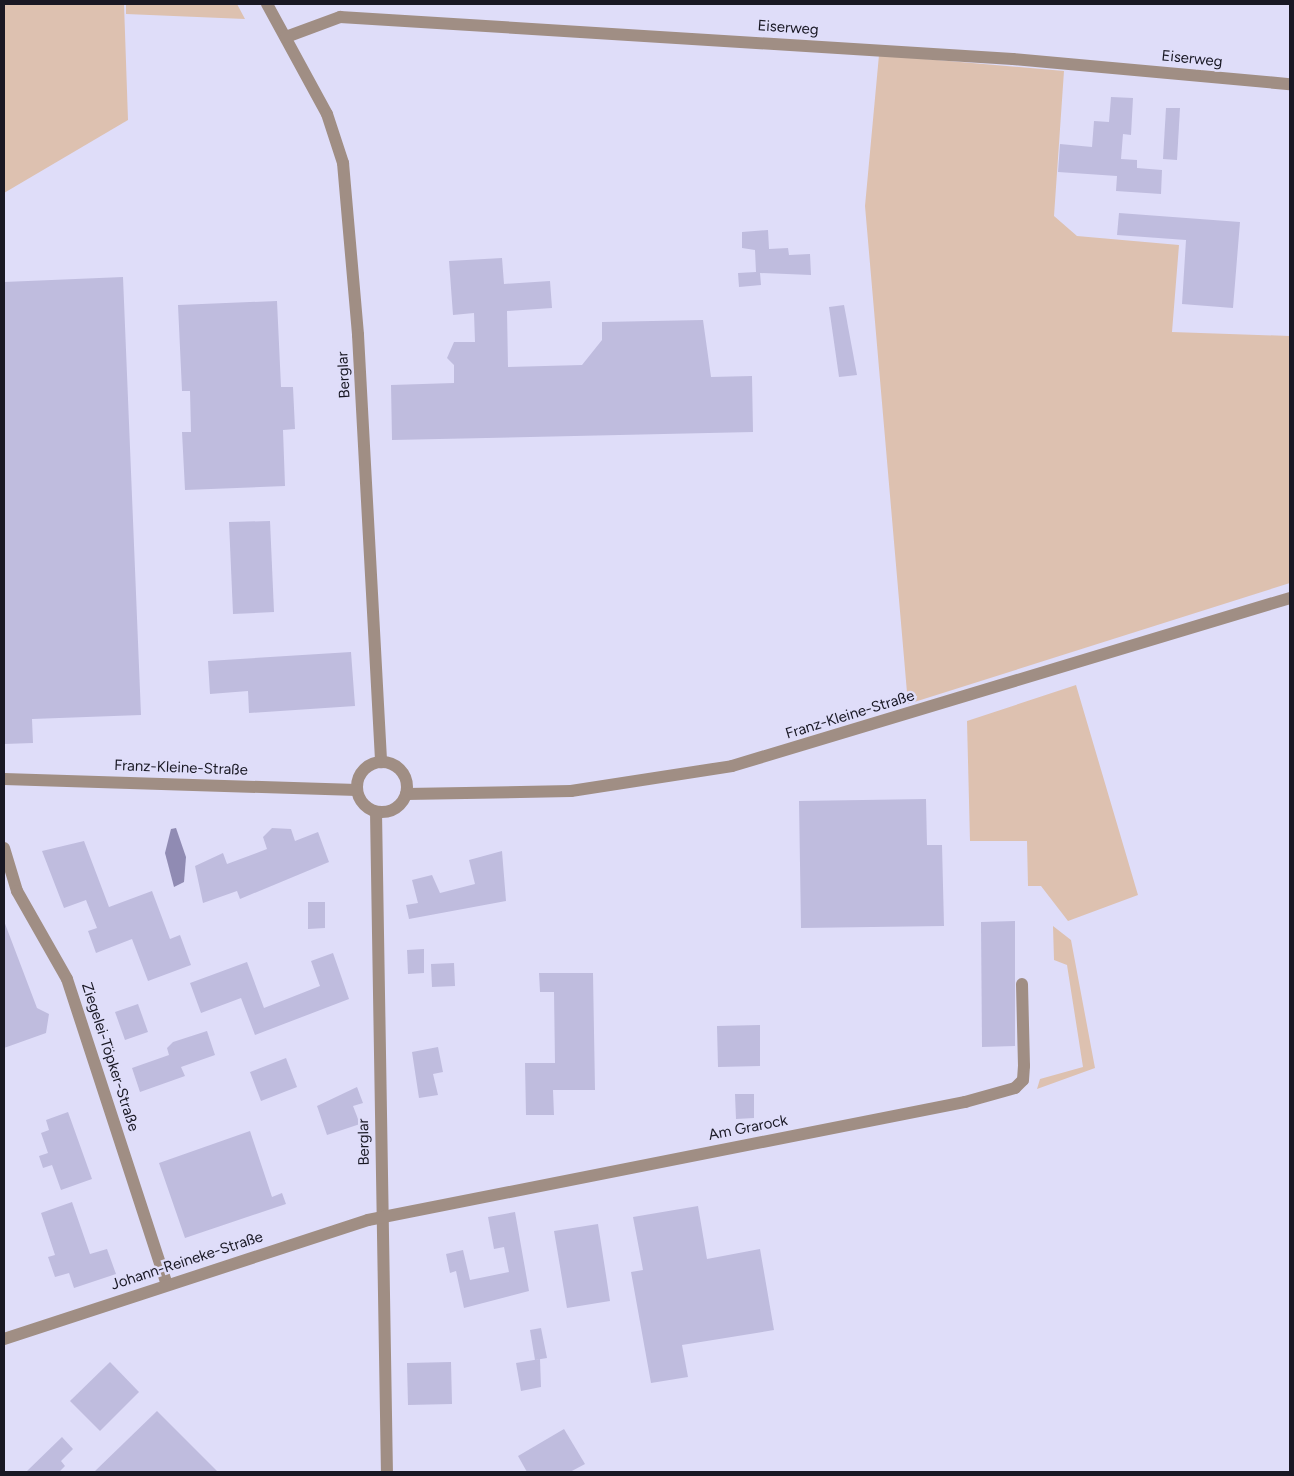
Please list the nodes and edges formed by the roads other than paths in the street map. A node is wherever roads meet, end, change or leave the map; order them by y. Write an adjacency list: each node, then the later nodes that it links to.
1 (267, 4): 2 (street, Berglar)
2 (286, 37): 3 (street, Eiserweg); 5 (street, Berglar)
3 (1290, 84)
4 (1290, 598): 8 (street, Franz-Kleine-Straße)
5 (381, 762): 7 (street); 8 (street)
6 (4, 779): 7 (street, Franz-Kleine-Straße)
7 (357, 790): 9 (street)
8 (406, 794): 9 (street)
9 (376, 812): 12 (street, Berglar)
10 (4, 848): 13 (street, Ziegelei-Töpker-Straße)
11 (1022, 984): 12 (street, Am Grarock)
12 (382, 1217): 13 (street, Johann-Reineke-Straße); 15 (street, Berglar)
13 (167, 1285): 14 (street, Johann-Reineke-Straße)
14 (4, 1339)
15 (387, 1472)

